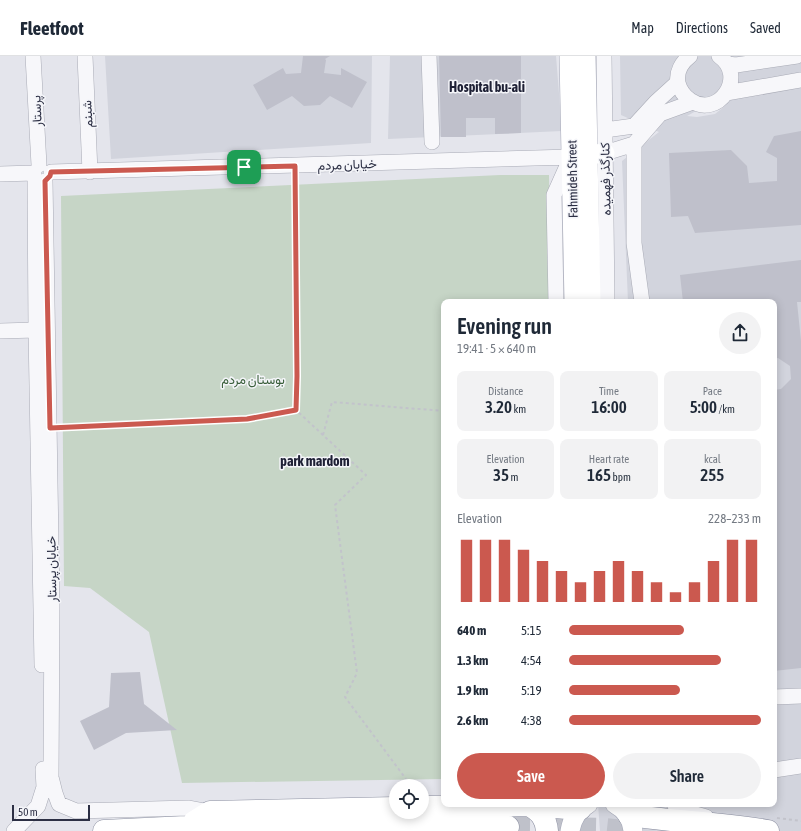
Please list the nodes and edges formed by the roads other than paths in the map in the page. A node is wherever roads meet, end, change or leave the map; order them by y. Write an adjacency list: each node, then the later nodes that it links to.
1 (33, 56): 21 (street, پرستار)
2 (85, 56): 19 (street, شبنم)
3 (429, 56): 16 (street)
4 (562, 56): 18 (street)
5 (569, 56): 18 (main road, Fahmideh Street)
6 (586, 56): 18 (main road, Fahmideh Street)
7 (604, 56): 15 (street, کنارگذر فهمیده)
8 (690, 56): 12 (street)
9 (797, 56): 10 (street)
10 (723, 60): 13 (street)
11 (801, 80): 13 (street)
12 (678, 82): 14 (street); 15 (street)
13 (726, 93): 14 (street)
14 (693, 102): 17 (street)
15 (605, 130): 18 (street, کنارگذر فهمیده)
16 (432, 142)
17 (634, 144): 18 (street, خیابان مردم); 26 (street)
18 (582, 156): 19 (street, خیابان مردم); 22 (street, کنارگذر فهمیده); 23 (main road, Fahmideh Street); 24 (main road, Fahmideh Street); 25 (street, کنارگذر فهمیده)
19 (90, 172): 21 (street, خیابان مردم)
20 (0, 174): 21 (street, خیابان مردم)
21 (41, 174): 27 (street, خیابان پرستار); 41 (street, خیابان پرستار)
22 (556, 299)
23 (574, 299)
24 (591, 299)
25 (606, 299)
26 (642, 299)
27 (36, 330): 28 (street); 47 (street, خیابان پرستار)
28 (0, 331)
29 (801, 696): 30 (street)
30 (777, 697)
31 (801, 703): 32 (street)
32 (801, 708)
33 (801, 766): 34 (street)
34 (777, 770)
35 (429, 807): 36 (highway)
36 (441, 807)
37 (533, 807): 49 (highway)
38 (583, 807): 50 (main road)
39 (680, 807): 44 (street)
40 (389, 808): 41 (highway)
41 (210, 812): 45 (highway)
42 (626, 817): 43 (highway)
43 (706, 823): 44 (highway); 51 (highway)
44 (734, 825): 52 (highway)
45 (186, 827): 46 (highway); 48 (highway)
46 (508, 827)
47 (14, 831)
48 (104, 831)
49 (547, 831)
50 (570, 831)
51 (647, 831)
52 (768, 831)

